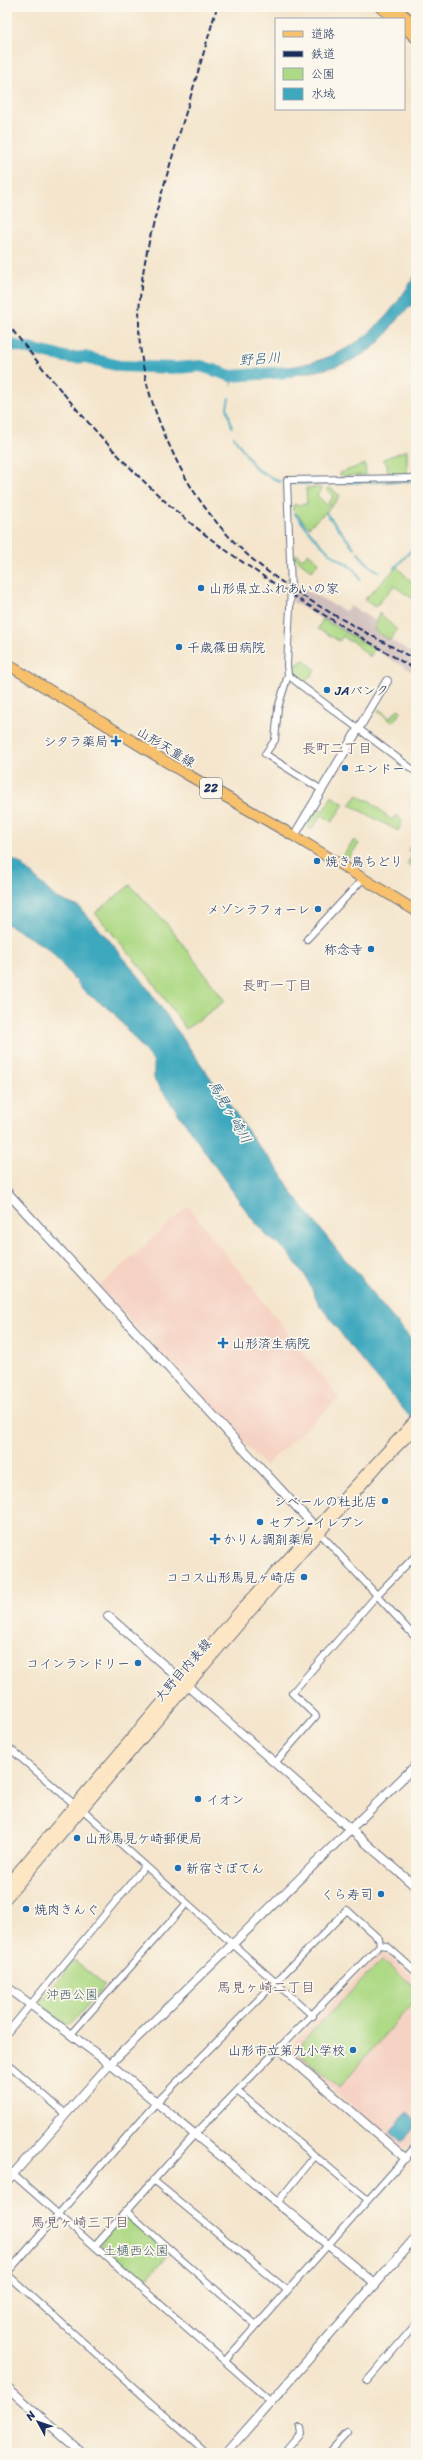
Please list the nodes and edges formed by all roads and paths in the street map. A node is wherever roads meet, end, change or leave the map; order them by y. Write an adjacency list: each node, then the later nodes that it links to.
1 (380, 7): 3 (main road)
2 (394, 7): 4 (main road)
3 (393, 18)
4 (416, 26)
5 (405, 29): 6 (main road)
6 (416, 38)
7 (416, 478): 9 (street)
8 (7, 664): 14 (main road, 山形天童線 / 22)
9 (288, 675): 11 (street); 13 (street)
10 (388, 681): 11 (street)
11 (359, 729): 12 (street); 13 (street)
12 (416, 772)
13 (322, 790): 14 (street)
14 (294, 836): 15 (main road, 山形天童線 / 22)
15 (363, 879): 16 (main road, 山形天童線 / 22); 17 (street)
16 (416, 910)
17 (307, 939)
18 (7, 1192): 22 (street)
19 (416, 1419): 21 (main road)
20 (416, 1428): 21 (main road)
21 (379, 1461): 22 (main road, 大野目内表線)
22 (317, 1530): 24 (street); 27 (main road, 大野目内表線); 28 (main road, 大野目内表線)
23 (416, 1555): 24 (street)
24 (377, 1595): 26 (street); 30 (street)
25 (108, 1616): 27 (street)
26 (416, 1638)
27 (180, 1678): 28 (street); 32 (main road, 大野目内表線)
28 (187, 1685): 30 (street); 32 (main road, 大野目内表線)
29 (7, 1746): 32 (street)
30 (275, 1763): 33 (street)
31 (416, 1765): 33 (street)
32 (78, 1806): 34 (street); 35 (main road, 大野目内表線); 37 (main road, 大野目内表線)
33 (351, 1829): 36 (street); 39 (street)
34 (144, 1866): 38 (street); 44 (street)
35 (7, 1884)
36 (416, 1887)
37 (7, 1898)
38 (187, 1904): 39 (street); 47 (street)
39 (233, 1944): 42 (street); 50 (street)
40 (380, 1945): 41 (street); 42 (street); 45 (street)
41 (416, 1972)
42 (274, 1982): 45 (street); 52 (street)
43 (7, 1988): 44 (street)
44 (30, 2004): 46 (street); 47 (street)
45 (313, 2016): 48 (street)
46 (7, 2033)
47 (71, 2034): 50 (street)
48 (280, 2049): 51 (street); 57 (street)
49 (7, 2063): 53 (street)
50 (110, 2064): 52 (street); 53 (street)
51 (237, 2091): 54 (street); 56 (street)
52 (156, 2103): 54 (street); 64 (street)
53 (66, 2114): 58 (street)
54 (194, 2136): 59 (street); 62 (street)
55 (416, 2146): 57 (street)
56 (315, 2156): 61 (street); 62 (street)
57 (405, 2158): 61 (street)
58 (10, 2172): 60 (street); 64 (street)
59 (154, 2180): 63 (street); 70 (street)
60 (7, 2181)
61 (368, 2200): 66 (street)
62 (277, 2203): 66 (street)
63 (126, 2211): 67 (street); 72 (street)
64 (58, 2213): 67 (street); 68 (street)
65 (416, 2237): 69 (street)
66 (328, 2245): 69 (street); 70 (street)
67 (95, 2246): 73 (street)
68 (7, 2273): 80 (street)
69 (375, 2284): 76 (street)
70 (287, 2290): 72 (street)
71 (416, 2324): 74 (street)
72 (256, 2325): 73 (street)
73 (225, 2361): 76 (street)
74 (366, 2381)
75 (7, 2387): 79 (street)
76 (271, 2402): 81 (street)
77 (300, 2428): 82 (street)
78 (347, 2433): 83 (street)
79 (82, 2453)
80 (207, 2453)
81 (226, 2453)
82 (284, 2453)
83 (328, 2453)

